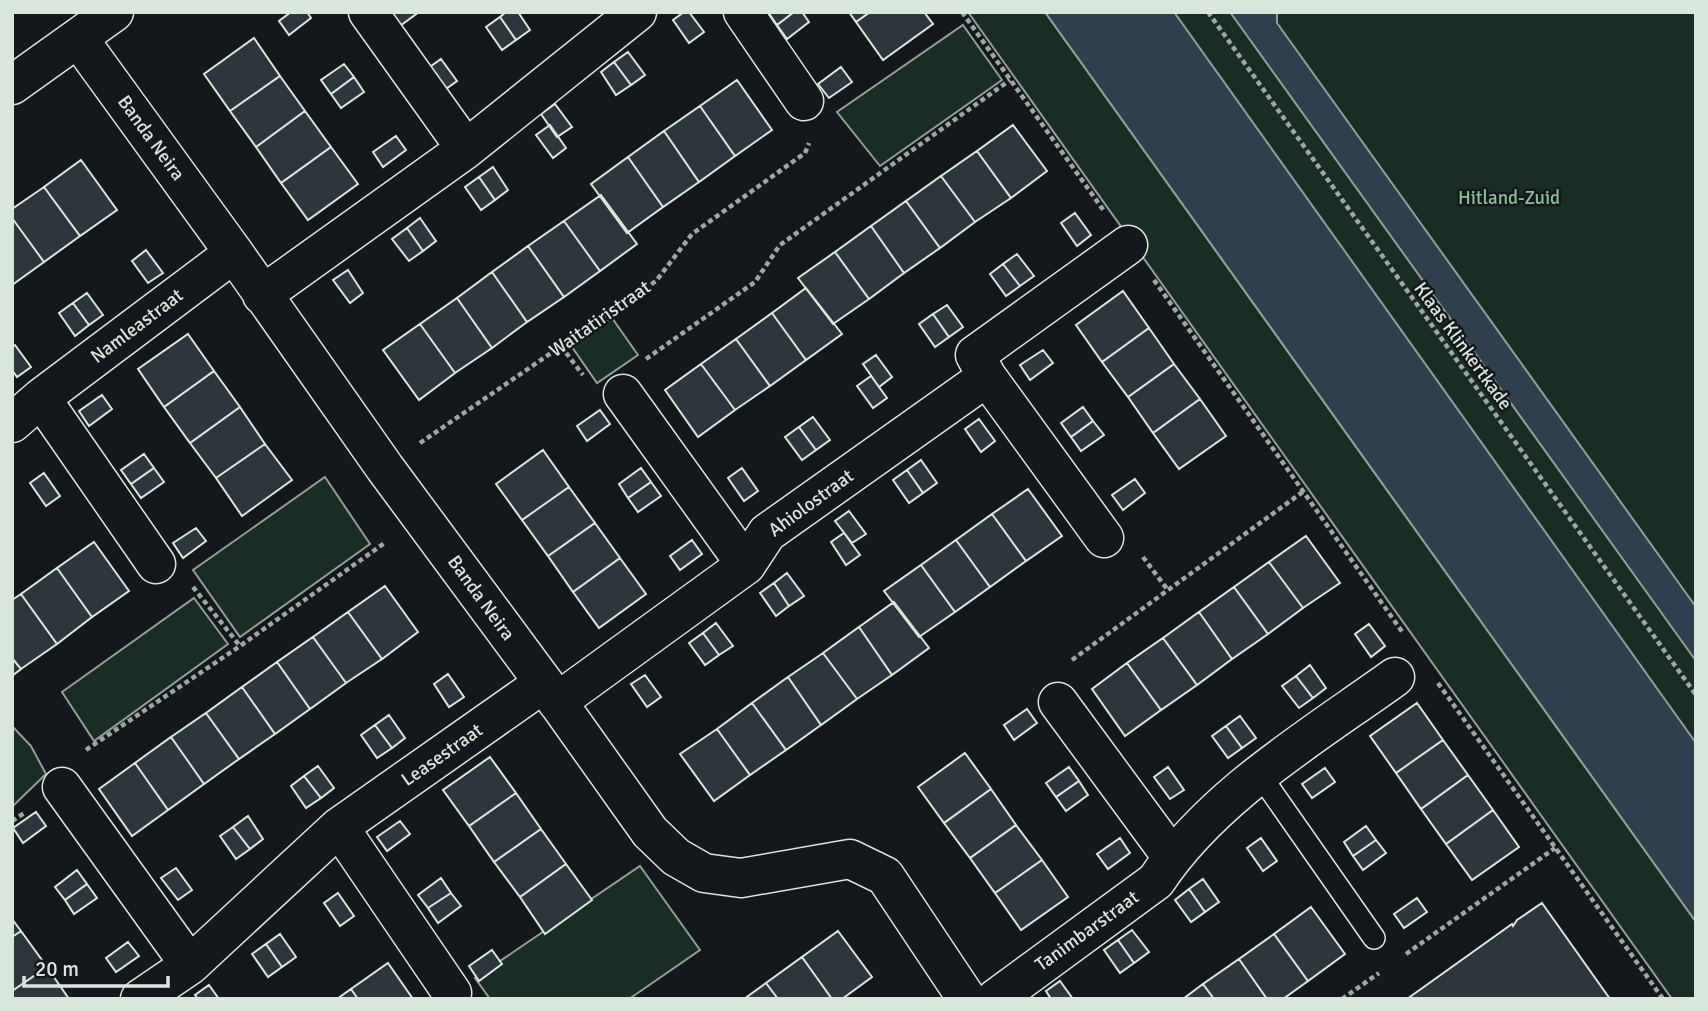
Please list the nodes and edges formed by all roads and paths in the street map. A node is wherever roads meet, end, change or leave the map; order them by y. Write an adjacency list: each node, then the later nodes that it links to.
1 (114, 12): 7 (street)
2 (368, 12): 11 (street)
3 (637, 12): 11 (street)
4 (743, 12): 10 (street)
5 (961, 12): 8 (path)
6 (1208, 12): 30 (path, Klaas Klinkertkade)
7 (78, 38): 9 (street); 13 (street, Banda Neira)
8 (1010, 80): 12 (path); 16 (path)
9 (12, 85)
10 (804, 102): 19 (path, Waitatiristraat)
11 (466, 149): 14 (street)
12 (1128, 245): 15 (street); 20 (path)
13 (234, 253): 14 (street, Banda Neira); 17 (street, Namleastraat)
14 (262, 295): 19 (street, Banda Neira)
15 (987, 377): 22 (street); 24 (street, Ahiolostraat)
16 (623, 394): 24 (street)
17 (41, 398): 18 (street, Namleastraat); 23 (street)
18 (12, 424)
19 (385, 468): 21 (street, Banda Neira)
20 (1304, 491): 25 (path); 31 (path)
21 (421, 517): 26 (path); 29 (street, Banda Neira)
22 (1104, 538)
23 (156, 564): 26 (path)
24 (746, 565): 29 (street, Leasestraat)
25 (1405, 636)
26 (240, 646): 33 (path)
27 (1395, 677): 32 (street, Tanimbarstraat)
28 (1437, 681): 36 (path)
29 (550, 693): 35 (street, Leasestraat); 44 (street, Banda Neira)
30 (1696, 695)
31 (1058, 702): 37 (street)
32 (1260, 775): 37 (street, Tanimbarstraat); 38 (lane)
33 (62, 787): 34 (path); 40 (street)
34 (12, 821)
35 (339, 827): 40 (street, Leasestraat); 42 (street)
36 (1555, 848): 39 (path); 47 (path)
37 (1172, 857): 45 (street, Tanimbarstraat)
38 (1374, 939)
39 (1401, 957)
40 (190, 965): 43 (street, Leasestraat)
41 (1381, 971): 46 (path)
42 (452, 993)
43 (140, 999)
44 (967, 999)
45 (995, 999)
46 (1342, 999)
47 (1663, 999)

